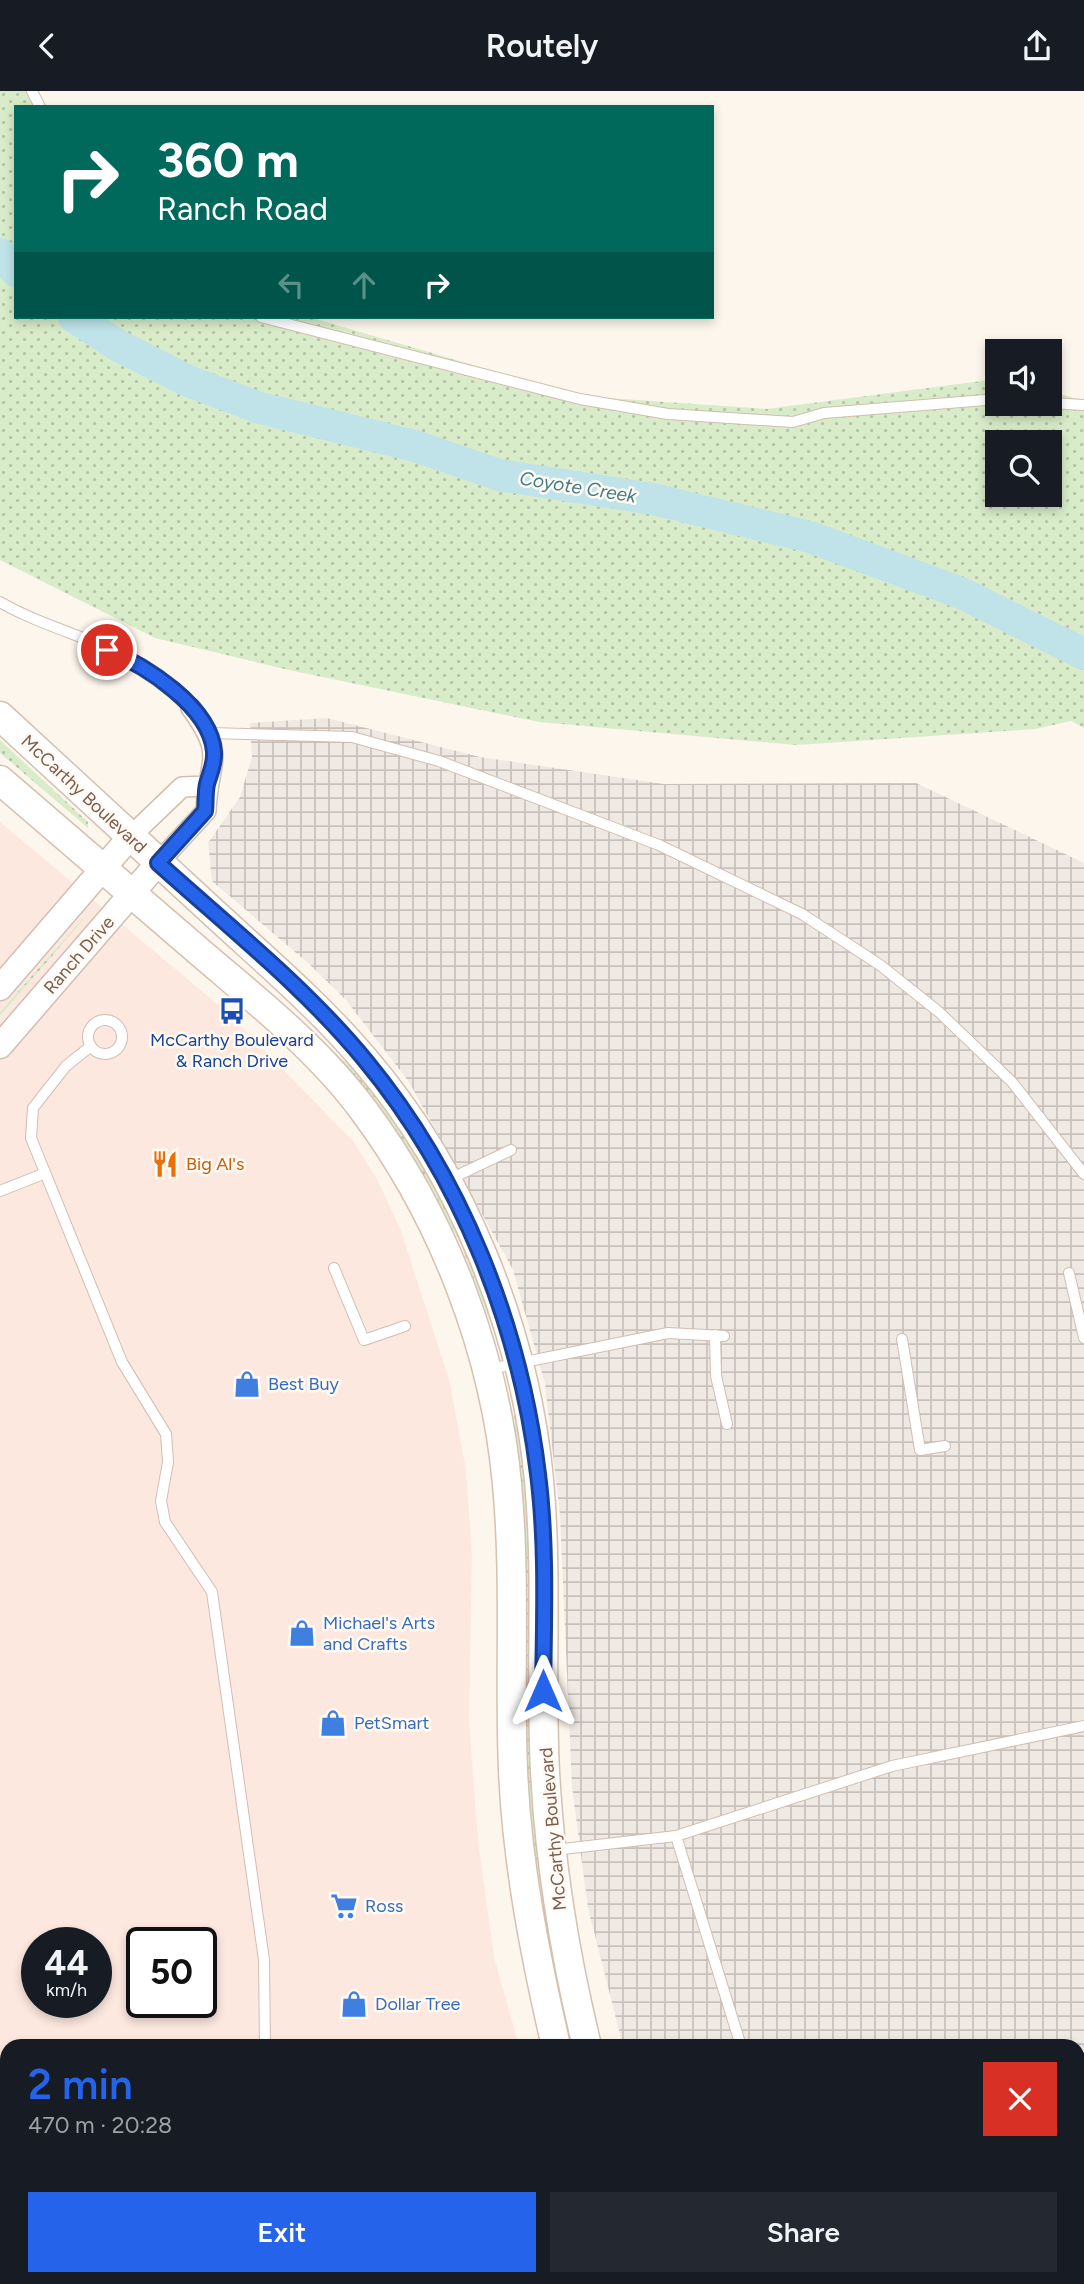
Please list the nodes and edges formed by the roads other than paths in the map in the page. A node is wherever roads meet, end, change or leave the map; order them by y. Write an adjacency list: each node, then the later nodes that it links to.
1 (269, 319): 2 (lane)
2 (985, 400)
3 (1062, 404): 4 (lane)
4 (1084, 405)
5 (0, 602): 6 (lane)
6 (191, 708): 8 (street)
7 (0, 716): 11 (main road, McCarthy Boulevard)
8 (209, 733): 10 (street); 20 (lane)
9 (0, 780): 13 (main road, McCarthy Boulevard)
10 (206, 786): 11 (street); 12 (street)
11 (130, 837): 12 (main road, McCarthy Boulevard); 13 (street)
12 (158, 863): 14 (street, Ranch Drive); 21 (main road, McCarthy Boulevard)
13 (103, 869): 14 (main road, McCarthy Boulevard); 15 (street)
14 (132, 894): 17 (street, Ranch Drive); 29 (main road, McCarthy Boulevard)
15 (0, 988)
16 (90, 1046): 19 (lane)
17 (0, 1047)
18 (511, 1150): 21 (lane)
19 (43, 1174): 22 (lane); 35 (lane)
20 (1084, 1174)
21 (446, 1181): 28 (main road, McCarthy Boulevard)
22 (0, 1191)
23 (334, 1268): 25 (lane)
24 (1069, 1273): 26 (lane)
25 (405, 1327)
26 (1084, 1338)
27 (902, 1339): 31 (lane)
28 (517, 1363): 29 (lane); 30 (lane); 34 (main road, McCarthy Boulevard)
29 (488, 1370): 36 (main road, McCarthy Boulevard)
30 (727, 1424)
31 (945, 1446)
32 (1084, 1726): 33 (lane)
33 (676, 1836): 34 (lane); 38 (lane)
34 (551, 1850): 37 (main road, McCarthy Boulevard)
35 (265, 2039)
36 (553, 2039)
37 (585, 2039)
38 (739, 2039)

